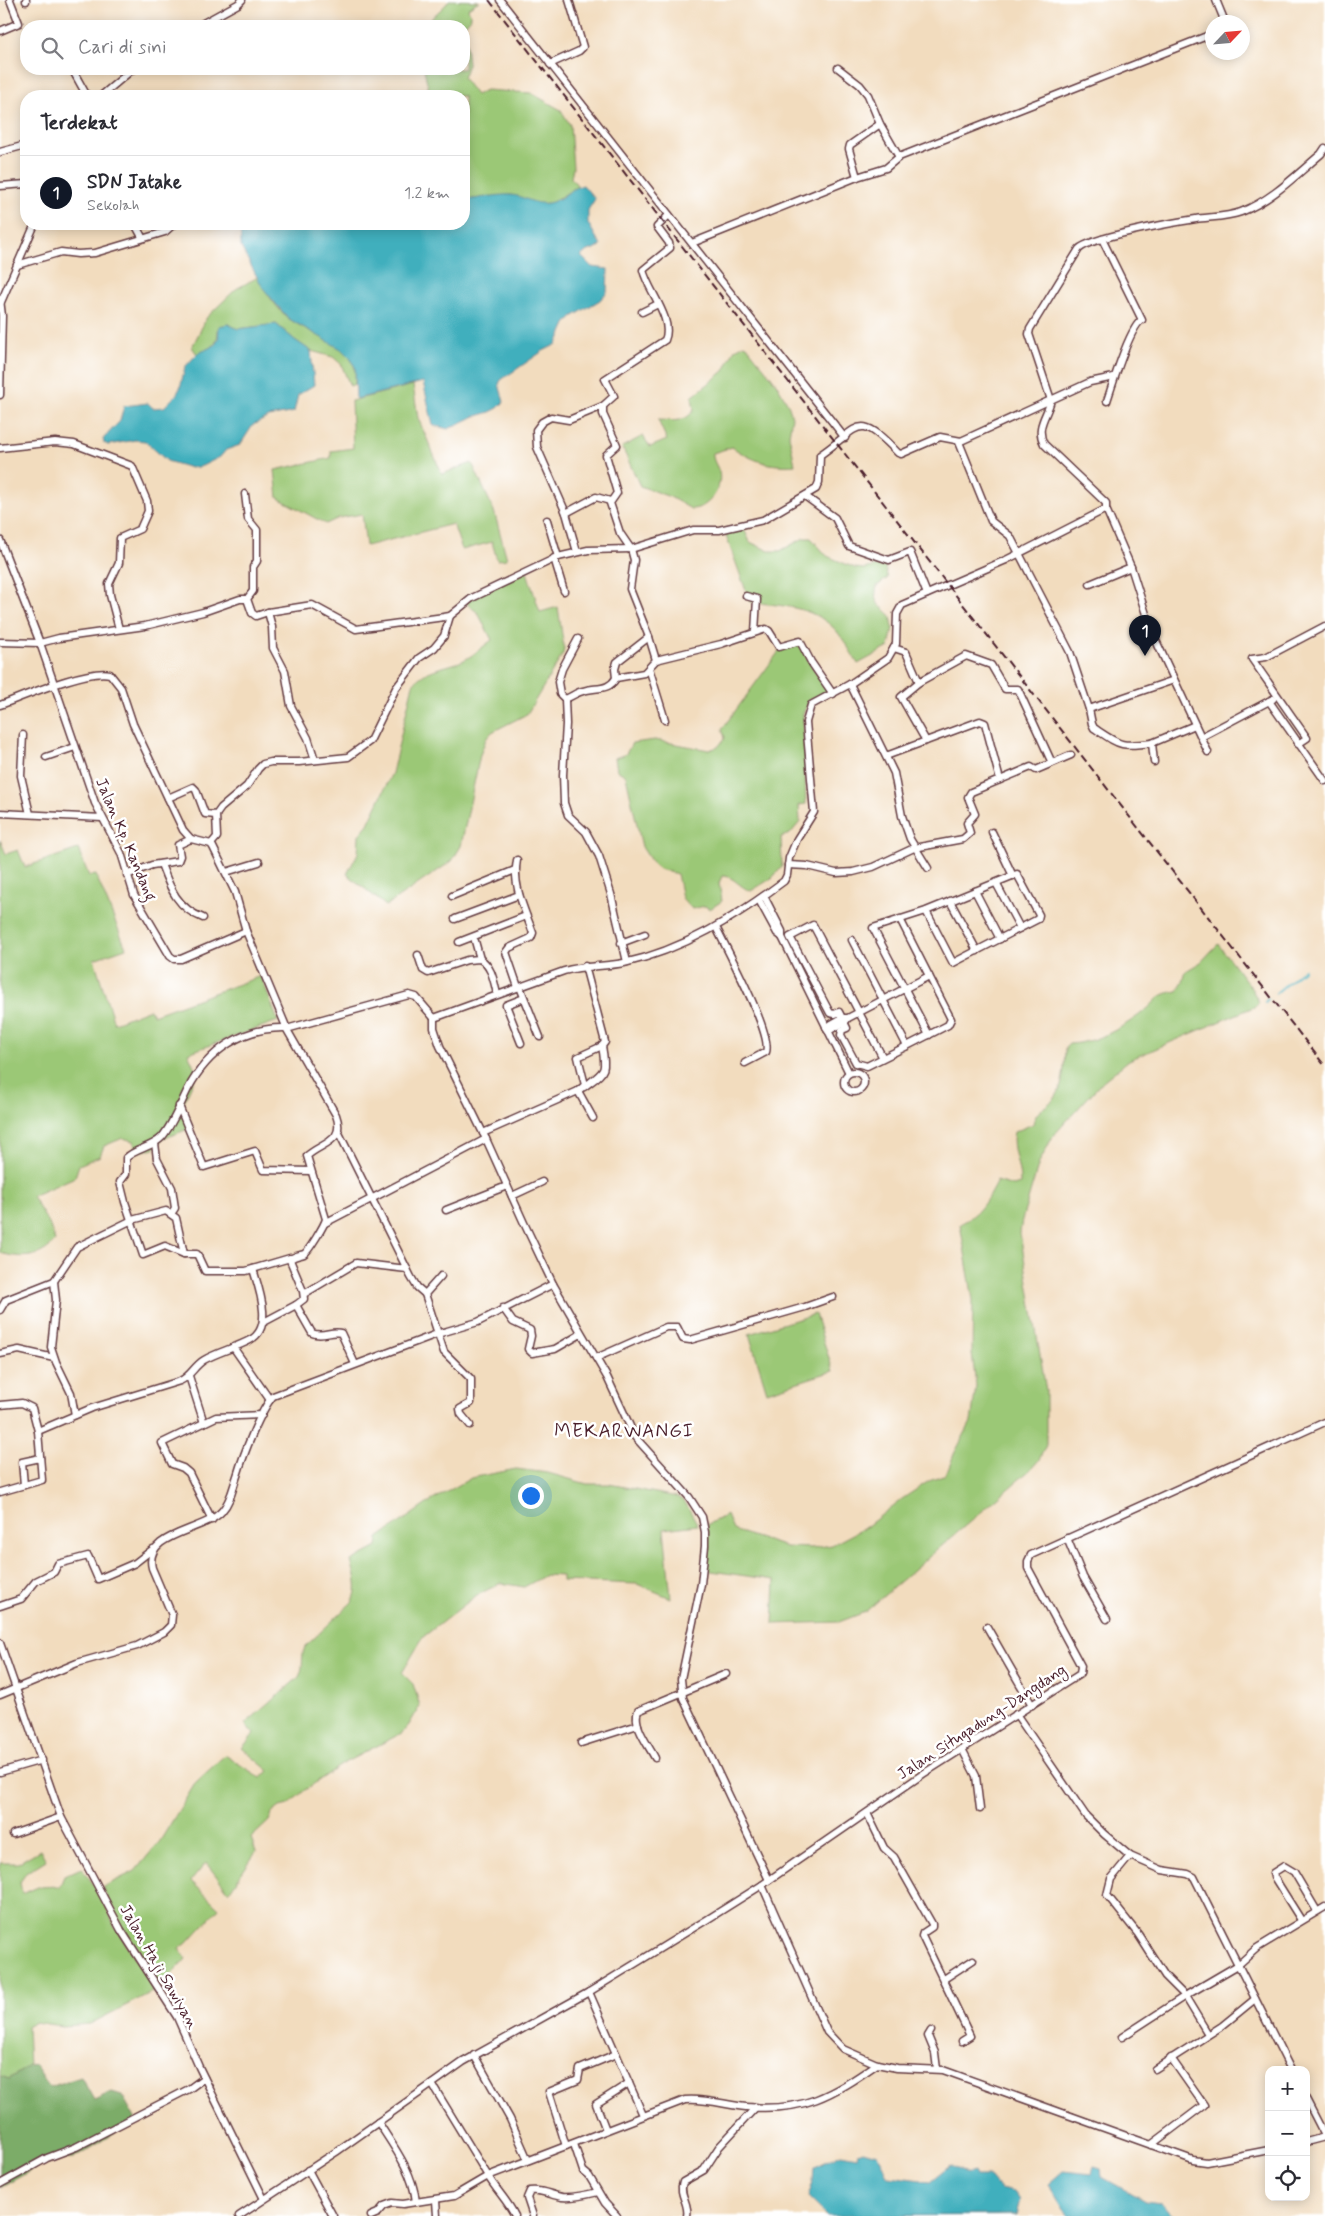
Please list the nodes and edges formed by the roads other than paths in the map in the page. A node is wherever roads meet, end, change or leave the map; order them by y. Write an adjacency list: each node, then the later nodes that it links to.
1 (10, 0): 8 (street)
2 (242, 0): 7 (street)
3 (500, 0): 10 (street)
4 (569, 0): 10 (street)
5 (1216, 0): 6 (street)
6 (1222, 15)
7 (209, 20)
8 (0, 31)
9 (1205, 37): 20 (street)
10 (550, 64): 24 (street)
11 (838, 68): 16 (street)
12 (75, 75): 14 (street)
13 (126, 75): 15 (street)
14 (84, 90)
15 (108, 90)
16 (880, 124): 20 (street); 21 (street)
17 (20, 147): 19 (street)
18 (1325, 149): 29 (street)
19 (0, 152)
20 (899, 157): 21 (street)
21 (857, 177): 30 (street)
22 (20, 184): 23 (street)
23 (0, 186)
24 (669, 215): 30 (street); 33 (street)
25 (32, 230): 31 (street)
26 (138, 230): 28 (street)
27 (167, 230): 28 (street)
28 (142, 237): 31 (street)
29 (1102, 239): 35 (street); 37 (street)
30 (692, 243): 40 (street)
31 (17, 264): 32 (street)
32 (1, 300): 36 (street)
33 (658, 304): 34 (street); 39 (street)
34 (642, 312)
35 (1114, 377): 37 (street); 38 (street)
36 (0, 395)
37 (1051, 400): 41 (street); 46 (street)
38 (1107, 401)
39 (604, 406): 45 (street); 47 (street)
40 (845, 438): 41 (street); 44 (street)
41 (959, 442): 52 (street)
42 (0, 448): 63 (street)
43 (245, 494): 59 (street)
44 (805, 496): 50 (street); 57 (street)
45 (610, 501): 47 (street); 50 (street)
46 (1106, 509): 52 (street); 54 (street)
47 (566, 512): 51 (street)
48 (547, 520): 53 (street)
49 (0, 540): 68 (street, Jalan Kp. Kandang)
50 (631, 549): 51 (street); 65 (street)
51 (577, 552): 53 (street)
52 (1018, 554): 57 (street); 84 (street)
53 (556, 558): 56 (street); 61 (street)
54 (1131, 567): 55 (street); 75 (street)
55 (1090, 584)
56 (564, 591)
57 (926, 594): 69 (street)
58 (746, 596): 64 (street)
59 (247, 599): 60 (street); 63 (street)
60 (268, 612): 61 (street); 97 (street)
61 (450, 616): 97 (street)
62 (1325, 626): 70 (street)
63 (118, 629): 68 (street)
64 (755, 632): 71 (street); 79 (street)
65 (649, 637): 71 (street); 74 (street)
66 (578, 639): 81 (street)
67 (0, 642): 68 (street)
68 (40, 643): 78 (street, Jalan Kp. Kandang)
69 (894, 648): 76 (street); 77 (street)
70 (1266, 657): 73 (street); 73 (street)
71 (656, 660): 72 (street)
72 (649, 668): 74 (street); 85 (street)
73 (1259, 669): 80 (street)
74 (616, 678): 81 (street)
75 (1174, 680): 84 (street); 86 (street)
76 (919, 682): 89 (street); 99 (street)
77 (850, 684): 79 (street); 95 (street)
78 (54, 685): 83 (street); 92 (street, Jalan Kp. Kandang); 102 (street)
79 (833, 694): 114 (street)
80 (1278, 696): 82 (street); 91 (street)
81 (565, 700): 139 (street)
82 (1269, 701): 88 (street); 91 (street)
83 (0, 705)
84 (1089, 709): 90 (street)
85 (665, 720)
86 (1195, 725): 88 (street); 90 (street)
87 (22, 735): 104 (street)
88 (1201, 737): 93 (street)
89 (926, 741): 95 (street); 100 (street)
90 (1152, 742): 98 (street)
91 (1298, 744): 101 (street)
92 (75, 747): 96 (street); 106 (street, Jalan Kp. Kandang)
93 (1208, 752)
94 (1071, 755): 99 (street)
95 (886, 756): 110 (street)
96 (46, 757)
97 (315, 760): 105 (street)
98 (1154, 762)
99 (1052, 763): 100 (street)
100 (1000, 780): 110 (street)
101 (1325, 782)
102 (168, 798): 105 (street); 108 (street)
103 (0, 813): 104 (street)
104 (30, 814): 106 (street)
105 (216, 815): 109 (street)
106 (102, 818): 118 (street, Jalan Kp. Kandang)
107 (992, 832): 119 (street)
108 (191, 839): 109 (street); 113 (street)
109 (211, 844): 117 (street)
110 (914, 848): 114 (street); 115 (street)
111 (517, 860): 116 (street)
112 (259, 862): 117 (street)
113 (161, 864): 118 (street); 128 (street)
114 (788, 865): 124 (street)
115 (928, 868)
116 (515, 870): 122 (street); 123 (street)
117 (226, 872): 133 (street)
118 (127, 875): 133 (street, Jalan Kp. Kandang)
119 (1013, 876): 120 (street); 132 (street)
120 (996, 883): 121 (street); 132 (street)
121 (975, 891): 125 (street); 135 (street)
122 (519, 895): 127 (street); 129 (street)
123 (452, 896)
124 (761, 898): 131 (street); 155 (street)
125 (950, 901): 126 (street); 140 (street)
126 (926, 911): 130 (street); 140 (street)
127 (526, 916): 137 (street); 146 (street)
128 (203, 918)
129 (455, 919)
130 (900, 920): 145 (street); 147 (street)
131 (716, 927): 143 (street); 162 (street)
132 (1020, 928): 135 (street)
133 (246, 931): 154 (street)
134 (646, 934): 139 (street)
135 (1000, 939): 140 (street)
136 (852, 940): 150 (street)
137 (459, 942)
138 (475, 942): 142 (street)
139 (621, 943): 143 (street)
140 (977, 951)
141 (418, 955): 142 (street)
142 (480, 958): 148 (street)
143 (626, 962): 144 (street)
144 (585, 966): 146 (street); 159 (street)
145 (929, 976): 147 (street); 156 (street)
146 (519, 987): 148 (street); 149 (street)
147 (905, 988): 150 (street); 156 (street)
148 (498, 994): 152 (street)
149 (524, 998): 157 (street); 158 (street)
150 (883, 1000): 151 (street); 160 (street)
151 (859, 1012): 153 (street); 153 (street); 161 (street)
152 (434, 1018): 154 (street); 168 (street)
153 (845, 1019): 155 (street); 161 (street)
154 (286, 1028): 165 (street); 167 (street)
155 (827, 1029): 163 (street)
156 (929, 1034): 160 (street)
157 (540, 1037)
158 (521, 1043)
159 (602, 1046): 164 (street); 164 (street)
160 (907, 1046): 161 (street)
161 (883, 1058)
162 (745, 1063)
163 (849, 1073)
164 (580, 1090): 166 (street); 168 (street)
165 (179, 1106): 169 (street); 170 (street)
166 (593, 1118)
167 (338, 1131): 170 (street); 174 (street)
168 (485, 1136): 172 (street); 174 (street)
169 (155, 1143): 176 (street); 177 (street)
170 (310, 1172): 178 (street)
171 (542, 1182): 173 (street)
172 (507, 1186): 173 (street); 175 (street)
173 (512, 1196): 185 (street)
174 (372, 1198): 178 (street); 182 (street)
175 (446, 1210)
176 (171, 1214): 177 (street); 179 (street)
177 (132, 1220): 179 (street); 184 (street)
178 (325, 1223): 180 (street)
179 (184, 1254): 181 (street)
180 (290, 1258): 181 (street); 186 (street)
181 (253, 1269): 192 (street)
182 (407, 1269): 186 (street); 187 (street)
183 (441, 1276): 187 (street)
184 (54, 1281): 191 (street); 197 (street)
185 (553, 1284): 190 (street); 194 (street)
186 (304, 1294): 189 (street)
187 (425, 1294): 193 (street)
188 (833, 1298): 198 (street)
189 (296, 1305): 192 (street); 199 (street)
190 (503, 1308): 193 (street); 194 (street)
191 (0, 1310)
192 (264, 1322): 195 (street)
193 (437, 1334): 199 (street); 207 (street)
194 (582, 1334): 198 (street)
195 (233, 1347): 200 (street); 201 (street)
196 (0, 1354): 197 (street)
197 (54, 1358): 203 (street)
198 (596, 1358): 221 (street)
199 (356, 1364): 201 (street)
200 (189, 1376): 203 (street); 206 (street)
201 (270, 1400): 204 (street)
202 (0, 1405): 208 (street)
203 (75, 1415): 208 (street)
204 (262, 1415): 206 (street); 212 (street)
205 (1325, 1422): 213 (street, Jalan Situgadung-Dangdang)
206 (204, 1423): 212 (street)
207 (470, 1425)
208 (38, 1431): 209 (street)
209 (40, 1458): 210 (street); 210 (street)
210 (24, 1485): 211 (street)
211 (0, 1492)
212 (212, 1520): 214 (street)
213 (1067, 1538): 216 (street); 223 (street, Jalan Situgadung-Dangdang)
214 (154, 1549): 215 (street); 220 (street)
215 (0, 1606)
216 (1107, 1619)
217 (986, 1626): 223 (street)
218 (0, 1643): 220 (street, Jalan Haji Sawiyan)
219 (726, 1674): 221 (street)
220 (17, 1689): 222 (street); 229 (street, Jalan Haji Sawiyan)
221 (682, 1691): 225 (street); 236 (street)
222 (0, 1695)
223 (1032, 1704): 224 (street, Jalan Situgadung-Dangdang)
224 (1016, 1714): 227 (street, Jalan Situgadung-Dangdang); 235 (street)
225 (638, 1725): 226 (street); 228 (street)
226 (581, 1743)
227 (962, 1749): 231 (street); 232 (street, Jalan Situgadung-Dangdang)
228 (655, 1758)
229 (42, 1760): 230 (street); 233 (street, Jalan Haji Sawiyan)
230 (0, 1772)
231 (980, 1809)
232 (866, 1813): 236 (street, Jalan Situgadung-Dangdang); 243 (street)
233 (61, 1817): 234 (street); 258 (street, Jalan Haji Sawiyan)
234 (13, 1834)
235 (1130, 1856): 242 (street); 245 (street)
236 (769, 1880): 237 (street, Jalan Situgadung-Dangdang)
237 (762, 1885): 244 (street, Jalan Situgadung-Dangdang); 254 (street)
238 (1325, 1907): 239 (street)
239 (1317, 1911): 240 (street); 240 (street)
240 (1301, 1920): 242 (street)
241 (973, 1960): 243 (street)
242 (1238, 1965): 245 (street); 246 (street)
243 (944, 1979): 250 (street)
244 (589, 1992): 251 (street); 252 (street, Jalan Situgadung-Dangdang)
245 (1185, 1996): 248 (street); 249 (street)
246 (1255, 1999): 248 (street); 255 (street)
247 (931, 2031): 256 (street)
248 (1208, 2034): 253 (street)
249 (1122, 2037)
250 (962, 2041)
251 (616, 2054): 259 (street); 270 (street)
252 (474, 2055): 260 (street, Jalan Situgadung-Dangdang); 272 (street)
253 (1171, 2058): 257 (street); 269 (street)
254 (877, 2064): 256 (street); 262 (street)
255 (1289, 2066)
256 (937, 2069): 269 (street)
257 (1155, 2069)
258 (204, 2078): 275 (street); 277 (street, Jalan Haji Sawiyan)
259 (628, 2083): 263 (street); 265 (street)
260 (432, 2084): 264 (street, Jalan Situgadung-Dangdang); 274 (street)
261 (1310, 2107): 266 (street)
262 (756, 2108): 263 (street); 287 (street)
263 (643, 2116): 265 (street)
264 (378, 2122): 273 (street, Jalan Situgadung-Dangdang); 279 (street)
265 (606, 2130): 268 (street)
266 (1325, 2137): 267 (street)
267 (1310, 2141)
268 (574, 2144): 270 (street); 276 (street)
269 (1151, 2145): 271 (street)
270 (566, 2146): 272 (street)
271 (1265, 2151)
272 (528, 2160): 274 (street)
273 (308, 2170): 277 (street, Jalan Situgadung-Dangdang); 281 (street)
274 (488, 2176): 278 (street); 284 (street)
275 (0, 2184)
276 (598, 2192): 285 (street); 286 (street)
277 (264, 2199): 280 (street, Jalan Situgadung-Dangdang)
278 (436, 2200): 279 (street); 283 (street)
279 (416, 2202): 282 (street)
280 (239, 2216)
281 (333, 2216)
282 (371, 2216)
283 (438, 2216)
284 (515, 2216)
285 (533, 2216)
286 (616, 2216)
287 (687, 2216)

